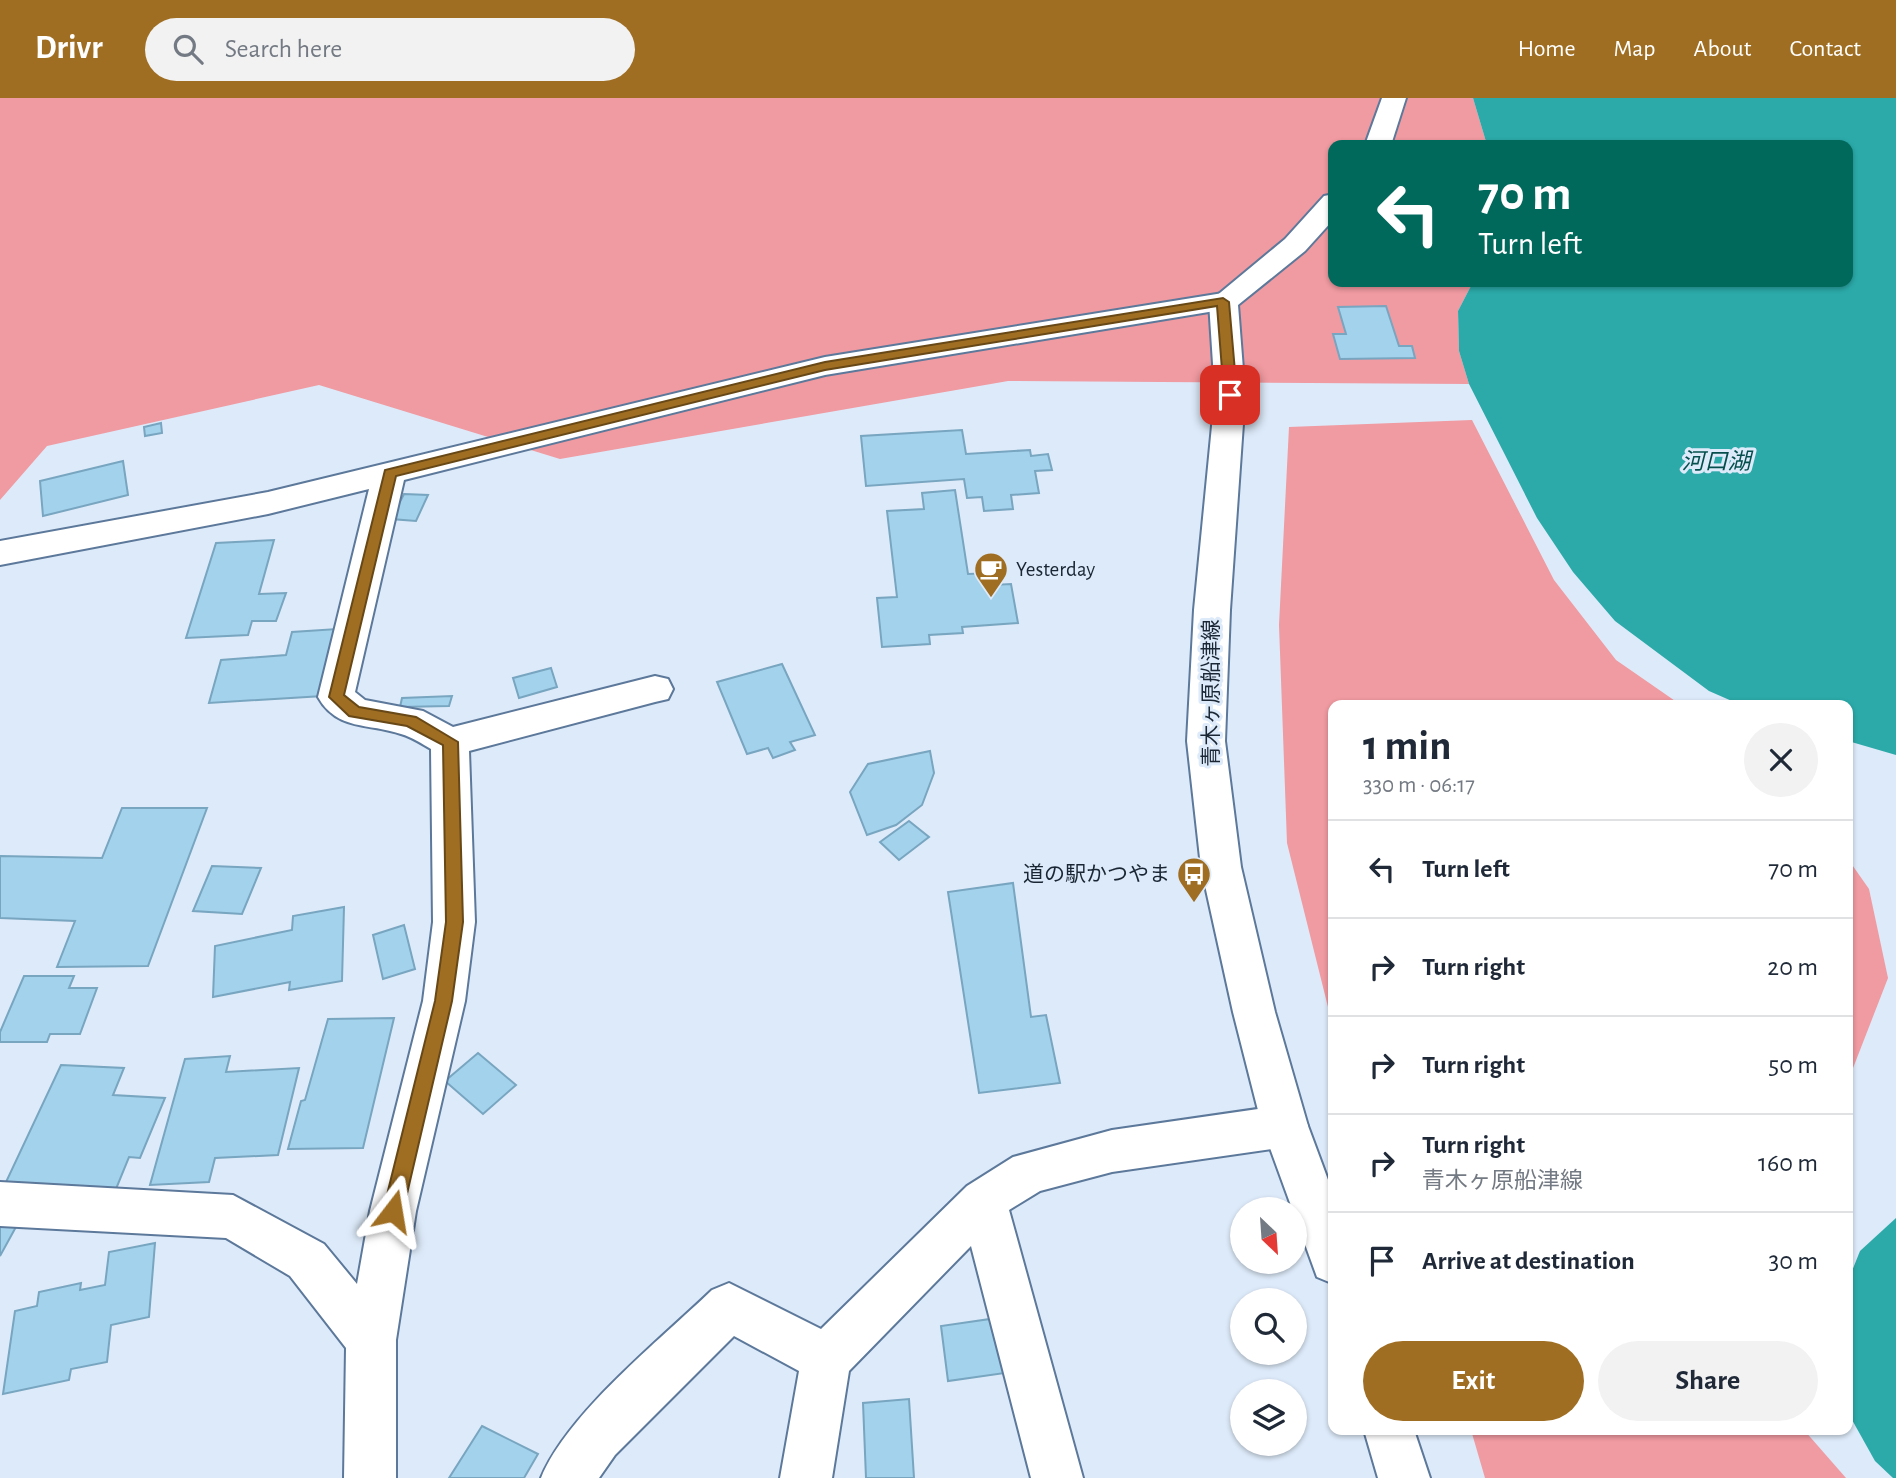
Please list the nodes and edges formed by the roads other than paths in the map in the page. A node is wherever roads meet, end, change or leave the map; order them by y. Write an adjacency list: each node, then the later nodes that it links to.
1 (1394, 98): 2 (street)
2 (1380, 140)
3 (1328, 209): 4 (street)
4 (1223, 302): 5 (street); 9 (street, 青木ヶ原船津線)
5 (390, 473): 6 (street); 8 (street)
6 (0, 553)
7 (655, 689): 8 (street)
8 (450, 742): 13 (street)
9 (1285, 1126): 10 (street); 12 (street, 青木ヶ原船津線)
10 (984, 1201): 14 (street); 19 (street)
11 (0, 1205): 13 (street)
12 (1328, 1244)
13 (371, 1340): 16 (street)
14 (826, 1359): 17 (street); 18 (street)
15 (1391, 1435): 20 (street)
16 (370, 1478)
17 (566, 1478)
18 (806, 1478)
19 (1057, 1478)
20 (1404, 1478)

